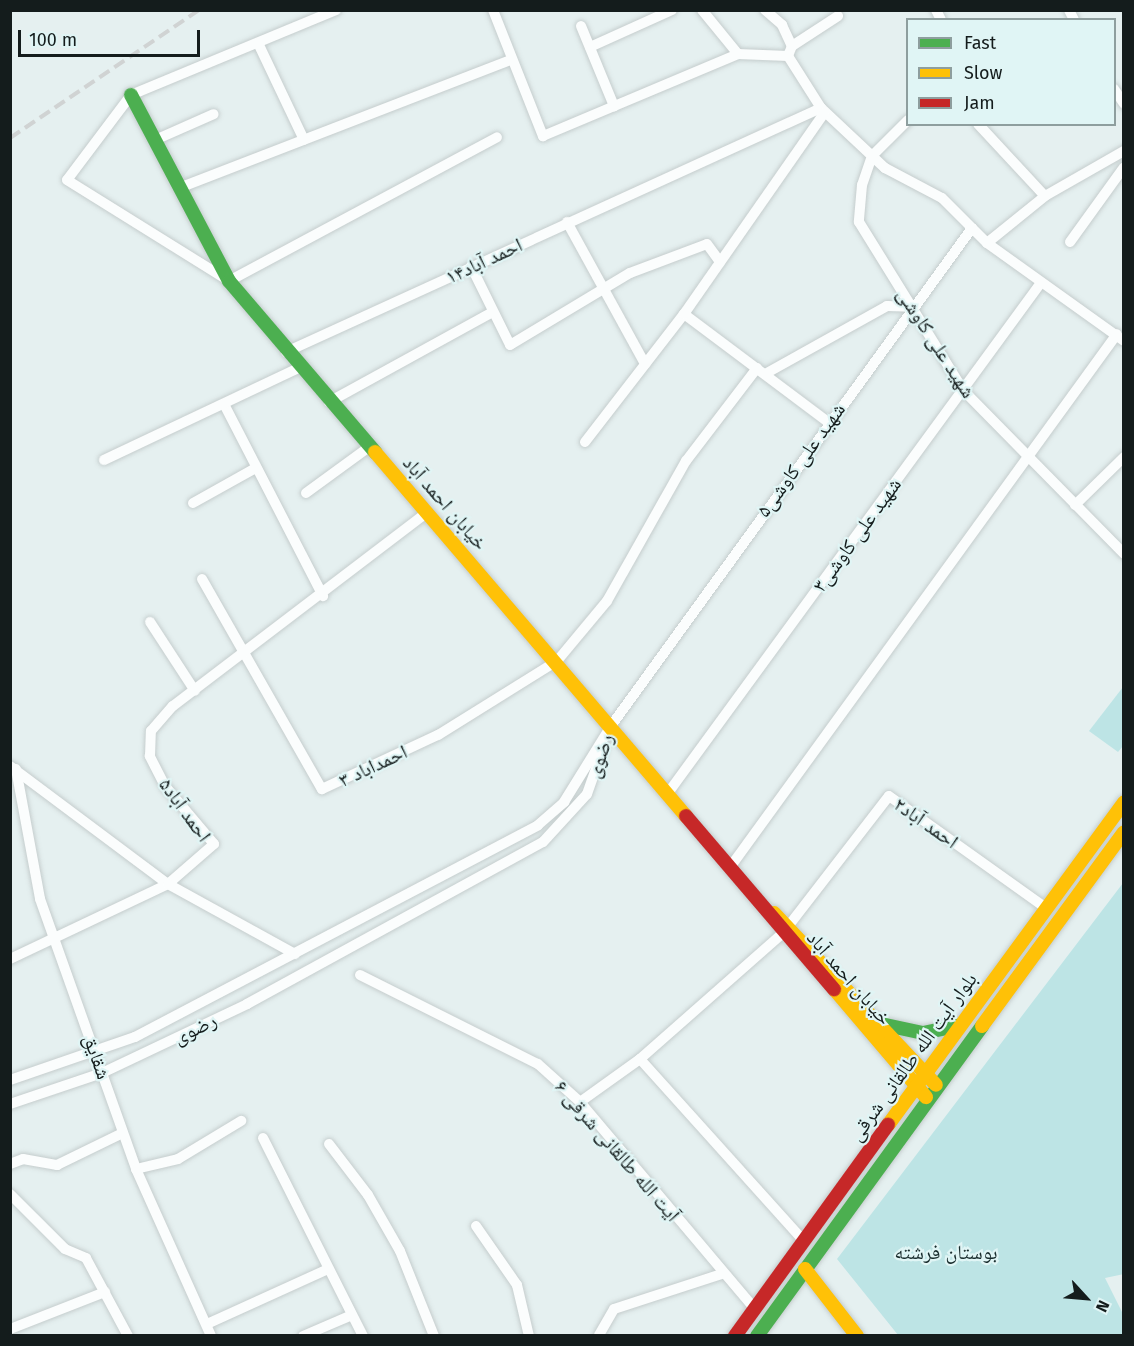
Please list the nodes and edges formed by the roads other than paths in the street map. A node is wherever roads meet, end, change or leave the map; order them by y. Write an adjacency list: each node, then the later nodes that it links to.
1 (336, 10): 8 (street)
2 (493, 10): 12 (street)
3 (672, 10): 9 (street)
4 (702, 10): 11 (street)
5 (765, 10): 10 (street)
6 (838, 16): 10 (street)
7 (581, 26): 9 (street)
8 (258, 43): 13 (street); 21 (street)
9 (590, 47): 14 (street)
10 (790, 51): 11 (street); 15 (street)
11 (738, 54): 14 (street)
12 (510, 60): 14 (street); 21 (street)
13 (131, 95): 20 (main road, خیابان احمد آباد); 33 (street)
14 (614, 106)
15 (823, 110): 23 (street); 27 (street, احمد آباد۱۴); 31 (street)
16 (214, 114): 20 (street)
17 (906, 122): 23 (street)
18 (980, 126): 26 (street)
19 (497, 137): 33 (street)
20 (154, 140): 25 (main road, خیابان احمد آباد)
21 (304, 140): 25 (street)
22 (1124, 151): 26 (street)
23 (872, 156): 28 (street); 36 (street, شهید علی کاوشی)
24 (1124, 167): 29 (street)
25 (179, 188): 33 (main road, خیابان احمد آباد)
26 (1045, 196): 30 (street)
27 (567, 222): 32 (street, احمد آباد۱۴); 35 (street)
28 (972, 228): 30 (street); 36 (street, شهید علی کاوشی۵)
29 (1070, 242)
30 (987, 243): 34 (street)
31 (720, 262): 35 (street); 38 (street)
32 (471, 266): 37 (street); 40 (street, احمد آباد۱۴)
33 (229, 281): 40 (main road, خیابان احمد آباد)
34 (1040, 284): 39 (street); 44 (street, شهید علی کاوشی۳)
35 (603, 289): 37 (street); 41 (street)
36 (912, 307): 43 (street); 44 (street, شهید علی کاوشی); 47 (street, شهید علی کاوشی۵)
37 (491, 313): 45 (street)
38 (684, 314): 41 (street); 43 (street)
39 (1120, 338): 50 (street)
40 (286, 352): 42 (main road, خیابان احمد آباد)
41 (645, 364): 48 (street)
42 (299, 368): 45 (main road, خیابان احمد آباد); 46 (street)
43 (761, 371): 47 (street); 63 (street)
44 (963, 390): 50 (street, شهید علی کاوشی); 67 (street, شهید علی کاوشی۳)
45 (329, 402): 49 (main road, خیابان احمد آباد)
46 (225, 406): 52 (street); 53 (street)
47 (828, 422): 65 (street, شهید علی کاوشی۵)
48 (585, 442)
49 (369, 447): 54 (street); 57 (main road, خیابان احمد آباد)
50 (1027, 456): 56 (street, شهید علی کاوشی); 70 (street)
51 (1124, 457): 56 (street)
52 (104, 460)
53 (256, 468): 55 (street); 60 (street)
54 (306, 493)
55 (193, 503)
56 (1075, 505): 58 (street, شهید علی کاوشی)
57 (428, 512): 60 (street, احمد آباد۵); 63 (main road, خیابان احمد آباد)
58 (1124, 554)
59 (202, 579): 62 (street)
60 (323, 596): 62 (street, احمد آباد۵)
61 (150, 622): 64 (street)
62 (246, 652): 63 (street, احمداباد ۳); 64 (street, احمد آباد۵)
63 (557, 661): 65 (main road, خیابان احمد آباد)
64 (195, 691): 71 (street, احمد آباد۵)
65 (611, 726): 67 (main road, خیابان احمد آباد); 75 (street, رضوی); 83 (street, رضوی)
66 (13, 767): 71 (street); 74 (street, شقایق)
67 (668, 793): 70 (main road, خیابان احمد آباد)
68 (1124, 802): 72 (main road, بلوار آیت الله طالقانی شرقی)
69 (1124, 832): 86 (main road, بلوار آیت الله طالقانی شرقی)
70 (731, 866): 73 (main road, خیابان احمد آباد)
71 (168, 884): 74 (street); 75 (street)
72 (1046, 908): 73 (street, احمد آباد۲); 79 (main road, بلوار آیت الله طالقانی شرقی)
73 (787, 929): 78 (main road, خیابان احمد آباد); 81 (street); 85 (main road, خیابان احمد آباد)
74 (56, 935): 76 (street); 80 (street, شقایق)
75 (295, 954): 80 (street, رضوی)
76 (10, 959)
77 (360, 975): 88 (street, آیت الله طالقانی شرقی ۶)
78 (881, 1024): 79 (main road); 82 (main road, خیابان احمد آباد)
79 (960, 1025): 82 (main road, بلوار آیت الله طالقانی شرقی)
80 (95, 1052): 83 (street, شقایق); 84 (street, رضوی)
81 (640, 1059): 88 (street); 98 (street)
82 (925, 1072): 85 (main road, بلوار آیت الله طالقانی شرقی); 86 (main road, خیابان احمد آباد)
83 (102, 1073): 89 (street, رضوی); 91 (street, شقایق)
84 (10, 1080)
85 (916, 1084): 87 (main road, خیابان احمد آباد); 98 (main road, بلوار آیت الله طالقانی شرقی)
86 (936, 1085): 87 (main road, بلوار آیت الله طالقانی شرقی)
87 (926, 1097): 100 (main road, بلوار آیت الله طالقانی شرقی)
88 (580, 1102): 101 (street, آیت الله طالقانی شرقی ۶)
89 (10, 1104)
90 (241, 1121): 95 (street)
91 (123, 1133): 94 (street); 95 (street, شقایق)
92 (262, 1138): 99 (street)
93 (329, 1144): 111 (street)
94 (10, 1164)
95 (136, 1169): 105 (street, شقایق)
96 (10, 1194): 102 (street)
97 (476, 1226): 112 (street)
98 (802, 1240): 103 (main road, بلوار آیت الله طالقانی شرقی)
99 (328, 1269): 104 (street); 105 (street)
100 (805, 1269): 115 (main road, بلوار آیت الله طالقانی شرقی); 116 (main road)
101 (722, 1274): 103 (street, آیت الله طالقانی شرقی ۶); 113 (street)
102 (105, 1292): 106 (street); 107 (street)
103 (754, 1308): 114 (main road, بلوار آیت الله طالقانی شرقی)
104 (352, 1316): 109 (street); 110 (street)
105 (207, 1324): 108 (street, شقایق)
106 (10, 1329)
107 (128, 1335)
108 (211, 1335)
109 (303, 1335)
110 (363, 1335)
111 (434, 1335)
112 (529, 1335)
113 (598, 1335)
114 (735, 1335)
115 (757, 1335)
116 (857, 1335)

